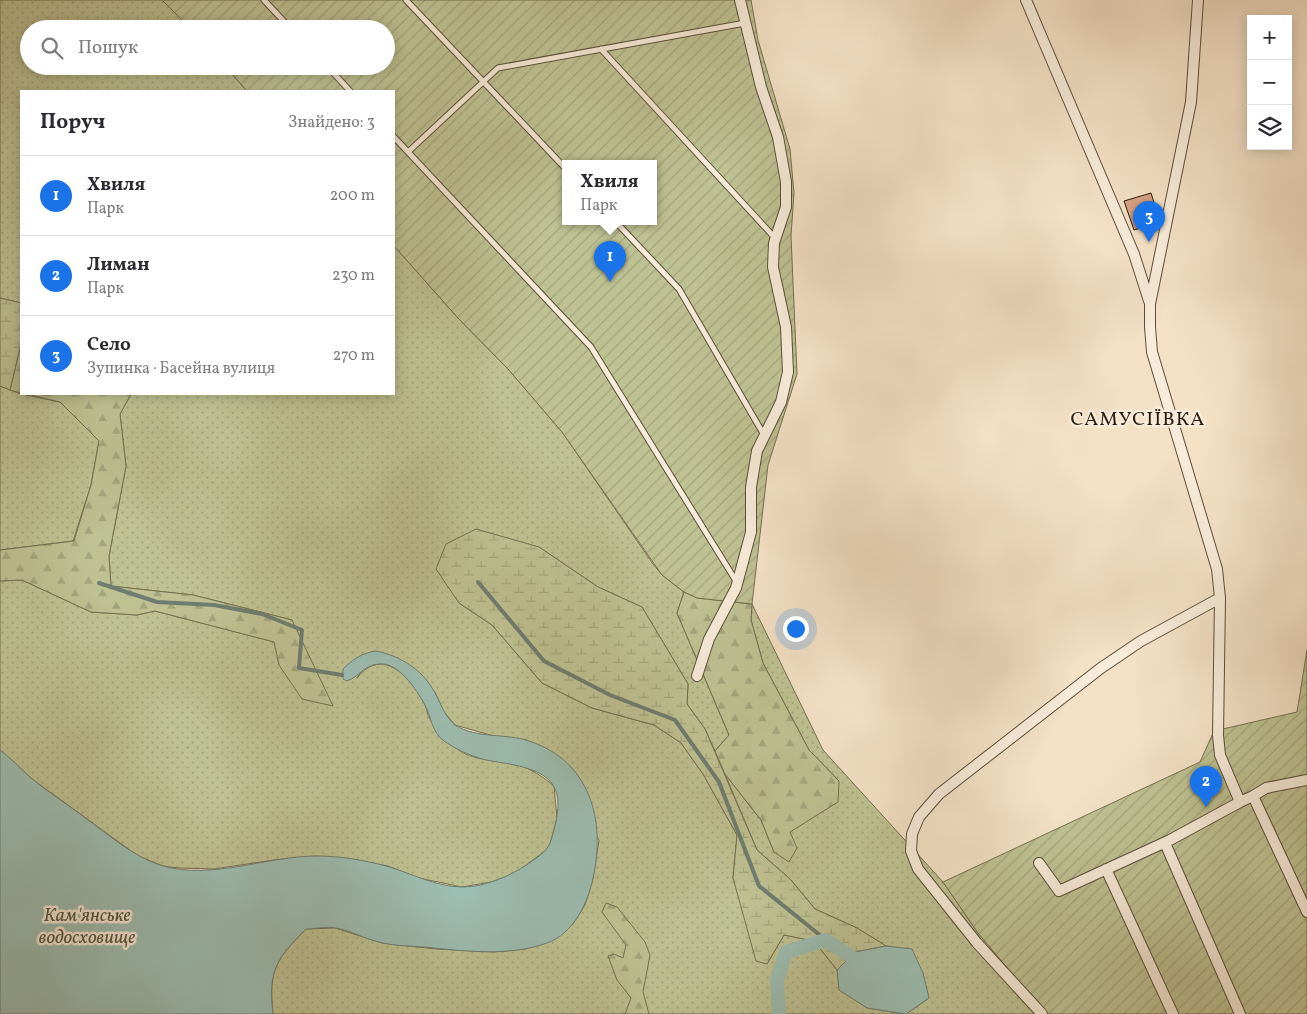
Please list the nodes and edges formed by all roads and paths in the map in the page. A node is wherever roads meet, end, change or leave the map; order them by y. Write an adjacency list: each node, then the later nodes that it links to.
1 (264, 0): 6 (lane)
2 (406, 0): 10 (lane)
3 (740, 0): 7 (street)
4 (1026, 0): 17 (street)
5 (1198, 0): 17 (street)
6 (283, 20)
7 (745, 23): 8 (lane); 16 (street)
8 (601, 49): 10 (lane); 16 (lane)
9 (335, 75): 11 (lane)
10 (484, 82): 13 (lane); 14 (lane)
11 (349, 90)
12 (395, 138): 13 (lane)
13 (408, 152): 19 (lane)
14 (562, 165)
15 (619, 225): 18 (lane)
16 (776, 238): 18 (street)
17 (1150, 304): 20 (street)
18 (764, 435): 19 (street)
19 (737, 582): 21 (street)
20 (1220, 598): 24 (street); 29 (street)
21 (697, 676)
22 (1307, 780): 23 (street)
23 (1253, 796): 24 (street); 28 (street)
24 (1240, 802): 25 (street)
25 (1165, 842): 27 (street); 31 (street)
26 (1039, 864): 27 (street)
27 (1106, 869): 30 (street)
28 (1307, 912)
29 (1042, 1014)
30 (1173, 1014)
31 (1240, 1014)

